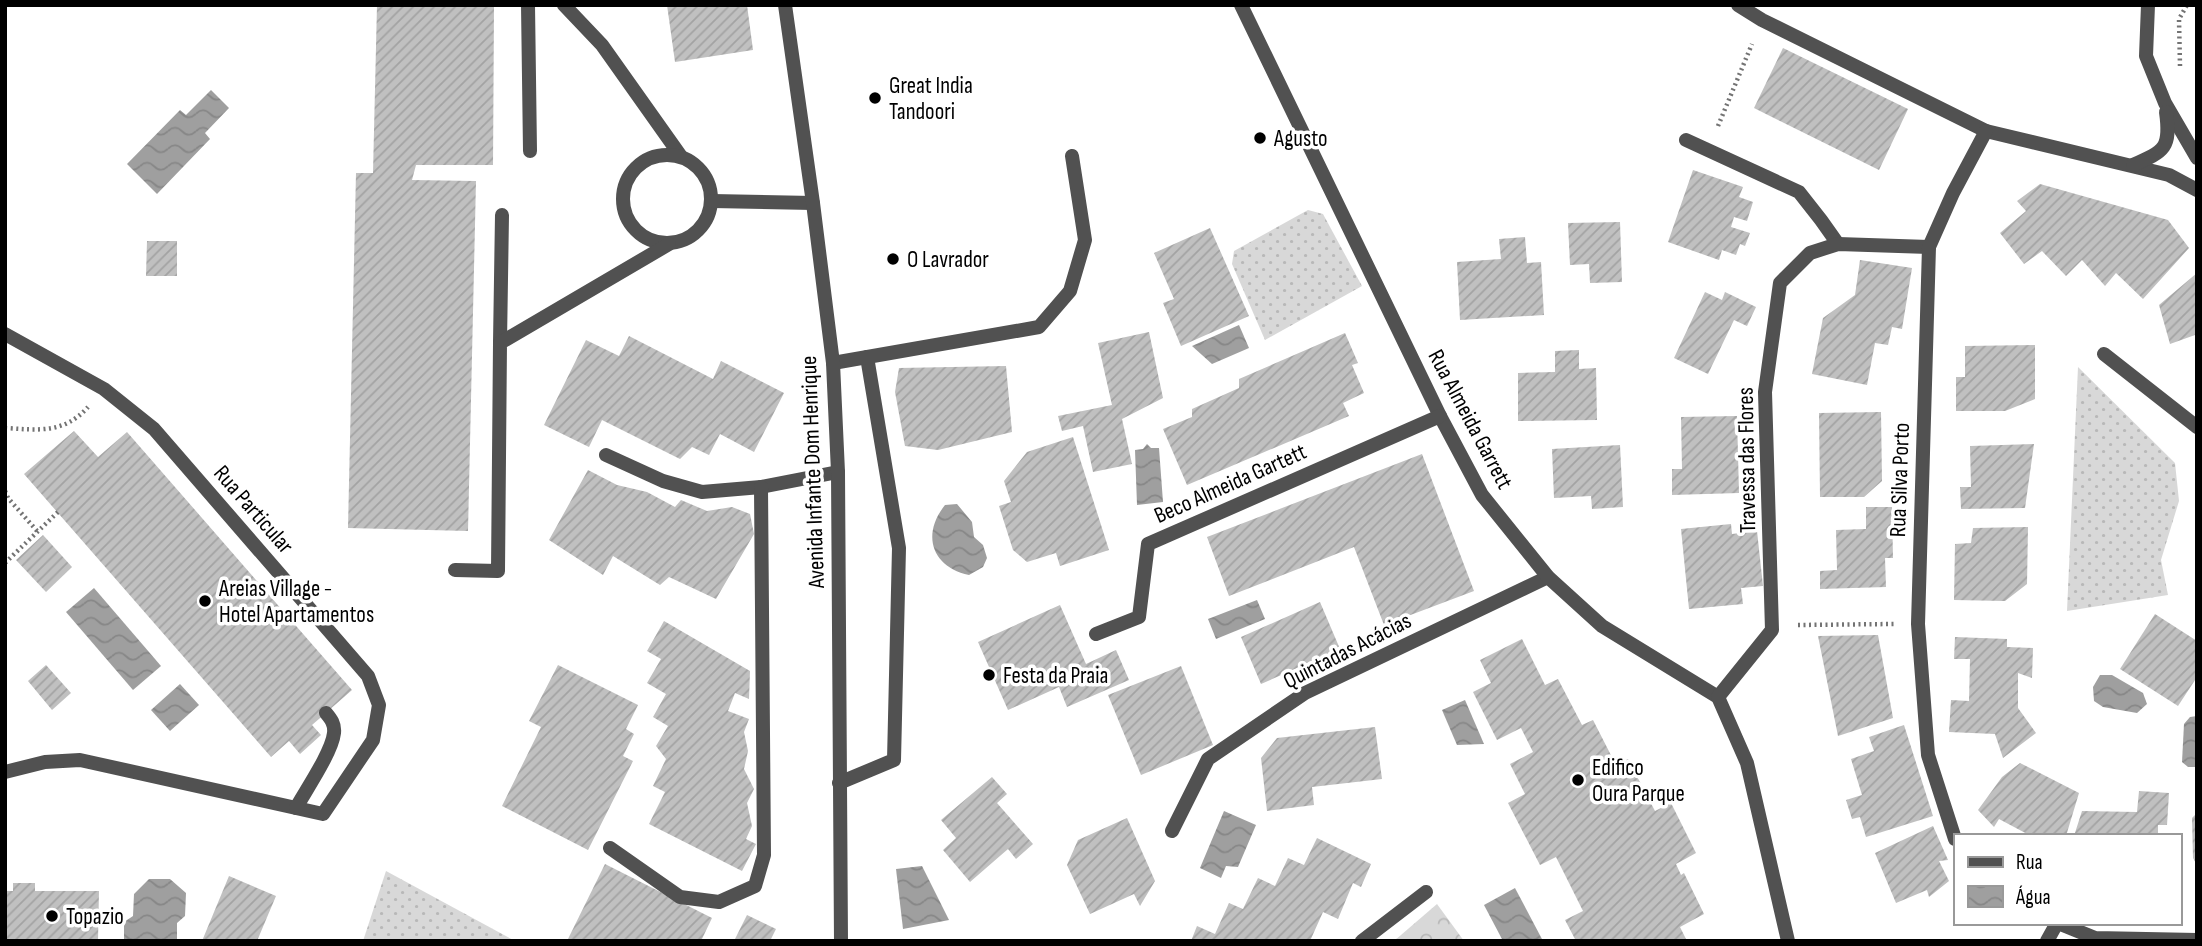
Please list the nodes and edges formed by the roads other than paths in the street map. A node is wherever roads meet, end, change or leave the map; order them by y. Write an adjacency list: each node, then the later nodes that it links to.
1 (528, 5): 10 (street)
2 (564, 5): 11 (street)
3 (785, 5): 17 (street, Avenida Infante Dom Henrique)
4 (1241, 5): 27 (street, Rua Almeida Garrett)
5 (1738, 5): 8 (street)
6 (2148, 5): 7 (street)
7 (2165, 103): 13 (street); 14 (street)
8 (1986, 131): 14 (street); 21 (street, Rua Silva Porto)
9 (1686, 140): 20 (street)
10 (530, 151)
11 (680, 155): 16 (street); 19 (street)
12 (1072, 156): 25 (street)
13 (2197, 159)
14 (2133, 165): 15 (street)
15 (2197, 190)
16 (712, 201): 17 (street); 19 (street)
17 (814, 203): 26 (street, Avenida Infante Dom Henrique)
18 (502, 215): 23 (street)
19 (668, 244): 23 (street)
20 (1838, 244): 21 (street, Travessa das Flores); 35 (street, Travessa das Flores)
21 (1929, 247): 41 (street, Rua Silva Porto)
22 (5, 334): 39 (street, Rua Particular)
23 (500, 342): 32 (street)
24 (2104, 354): 28 (street)
25 (867, 357): 26 (street); 38 (street)
26 (833, 363): 30 (street, Avenida Infante Dom Henrique)
27 (1440, 416): 33 (street, Rua Almeida Garrett); 34 (street, Beco Almeida Gartett)
28 (2197, 427)
29 (606, 455): 31 (street)
30 (838, 472): 31 (street); 38 (street, Avenida Infante Dom Henrique)
31 (761, 487): 42 (street)
32 (454, 570)
33 (1548, 577): 35 (street, Rua Almeida Garrett); 40 (street, Quintadas Acácias)
34 (1096, 634)
35 (1718, 697): 49 (street)
36 (326, 712): 39 (street)
37 (5, 772): 39 (street, Rua Particular)
38 (839, 783): 47 (street, Avenida Infante Dom Henrique)
39 (296, 808)
40 (1172, 831)
41 (1954, 836)
42 (610, 848)
43 (1426, 892): 48 (street)
44 (2057, 925): 50 (street)
45 (2063, 925): 46 (street)
46 (2197, 940)
47 (841, 941)
48 (1362, 941)
49 (1787, 941)
50 (2047, 941)

